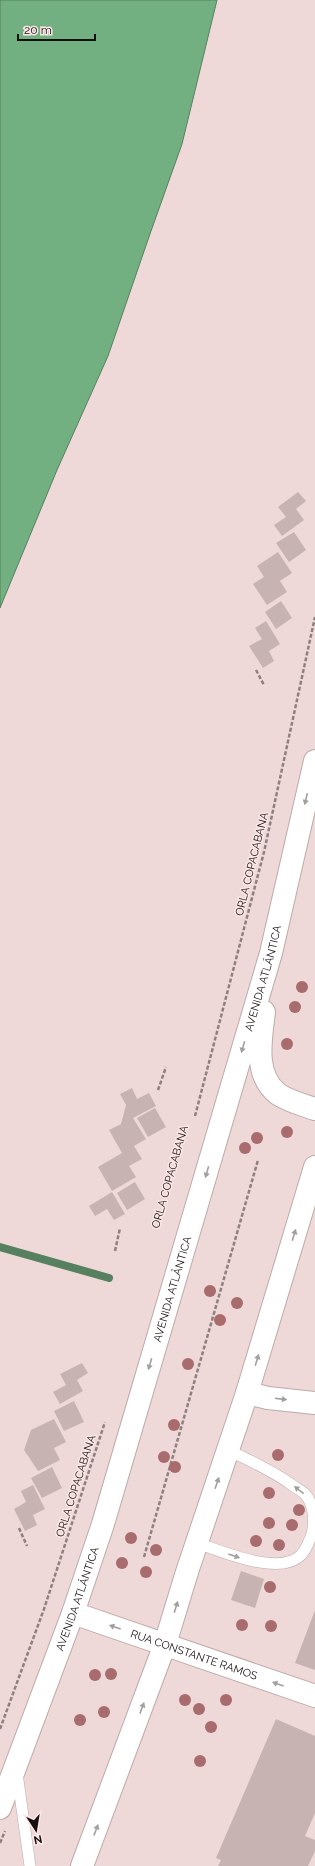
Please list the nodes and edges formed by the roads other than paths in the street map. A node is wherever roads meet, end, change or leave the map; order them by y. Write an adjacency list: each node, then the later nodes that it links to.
1 (315, 761): 2 (main road, AVENIDA ATLÂNTICA, one-way to 2)
2 (270, 953): 3 (main road); 9 (main road, AVENIDA ATLÂNTICA, one-way to 9)
3 (315, 1109)
4 (315, 1167): 5 (main road, one-way to 4)
5 (247, 1393): 6 (main road, one-way to 6); 7 (main road)
6 (315, 1403)
7 (228, 1450): 8 (main road, one-way to 7); 8 (lane, one-way to 7)
8 (197, 1543): 10 (main road, one-way to 8)
9 (73, 1613): 10 (main road, RUA CONSTANTE RAMOS, one-way to 9); 12 (main road, AVENIDA ATLÂNTICA)
10 (165, 1644): 11 (main road, RUA CONSTANTE RAMOS, one-way to 10); 15 (main road, one-way to 10)
11 (315, 1696)
12 (17, 1766): 13 (main road, AVENIDA ATLÂNTICA); 14 (lane)
13 (0, 1808)
14 (30, 1866)
15 (82, 1866)

